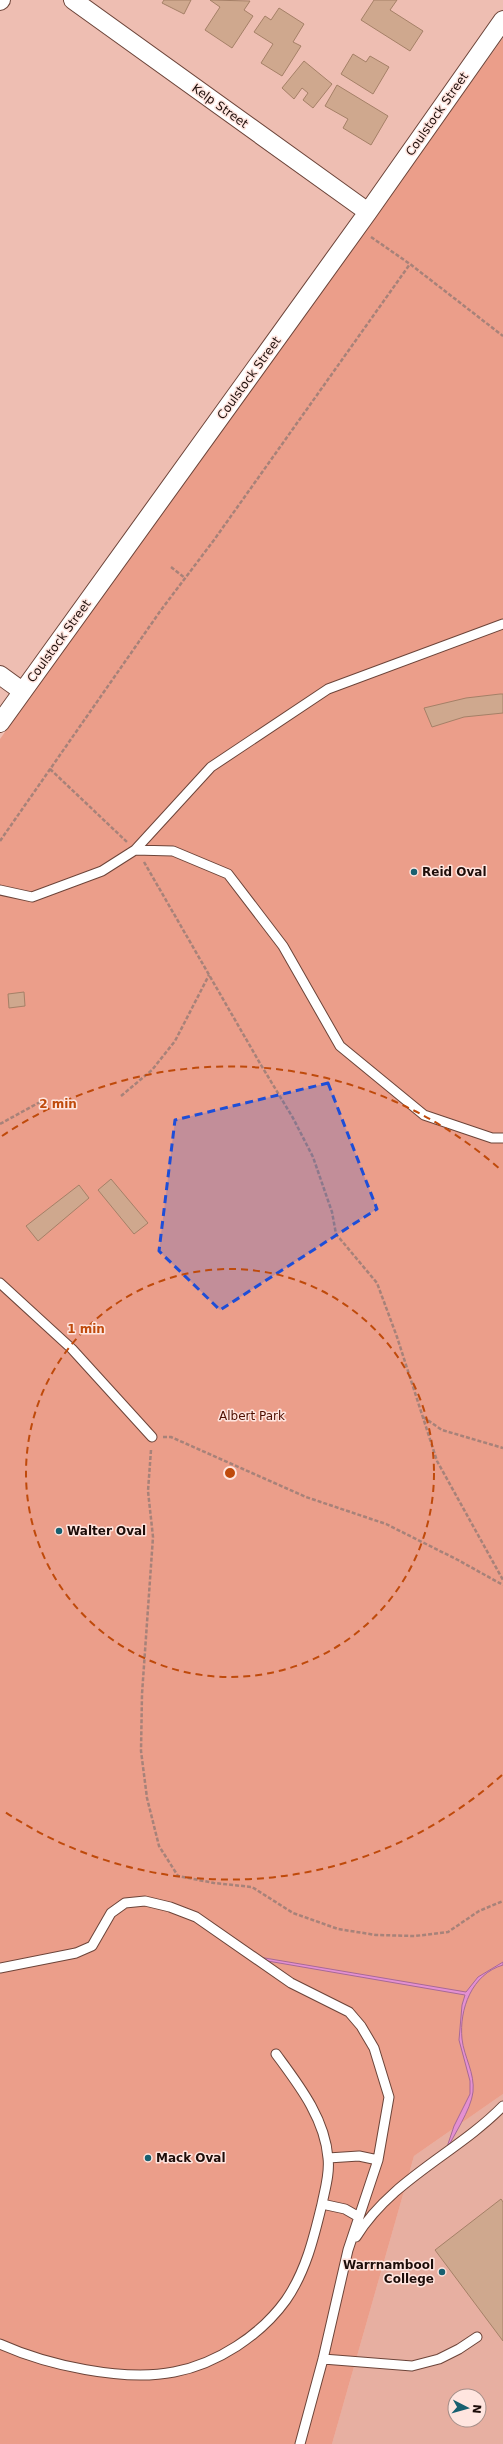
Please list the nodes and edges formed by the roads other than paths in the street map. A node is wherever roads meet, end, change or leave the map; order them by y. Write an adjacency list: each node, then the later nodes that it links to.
1 (72, 0): 3 (street, Kelp Street)
2 (500, 23): 3 (street, Coulstock Street)
3 (368, 212): 6 (street, Coulstock Street)
4 (503, 624): 8 (lane)
5 (0, 675): 6 (street)
6 (22, 691): 7 (street, Coulstock Street)
7 (0, 723)
8 (135, 850): 9 (lane); 10 (lane)
9 (0, 890)
10 (503, 1138)
11 (0, 1283): 12 (lane)
12 (152, 1437)
13 (0, 1968): 17 (lane)
14 (276, 2054): 16 (lane)
15 (501, 2111): 20 (lane)
16 (328, 2158): 17 (lane); 18 (lane)
17 (378, 2160): 19 (lane)
18 (322, 2204): 19 (lane); 22 (lane)
19 (359, 2217): 20 (lane)
20 (348, 2250): 23 (lane)
21 (477, 2337): 23 (lane)
22 (0, 2344)
23 (323, 2359): 24 (lane)
24 (300, 2444)

